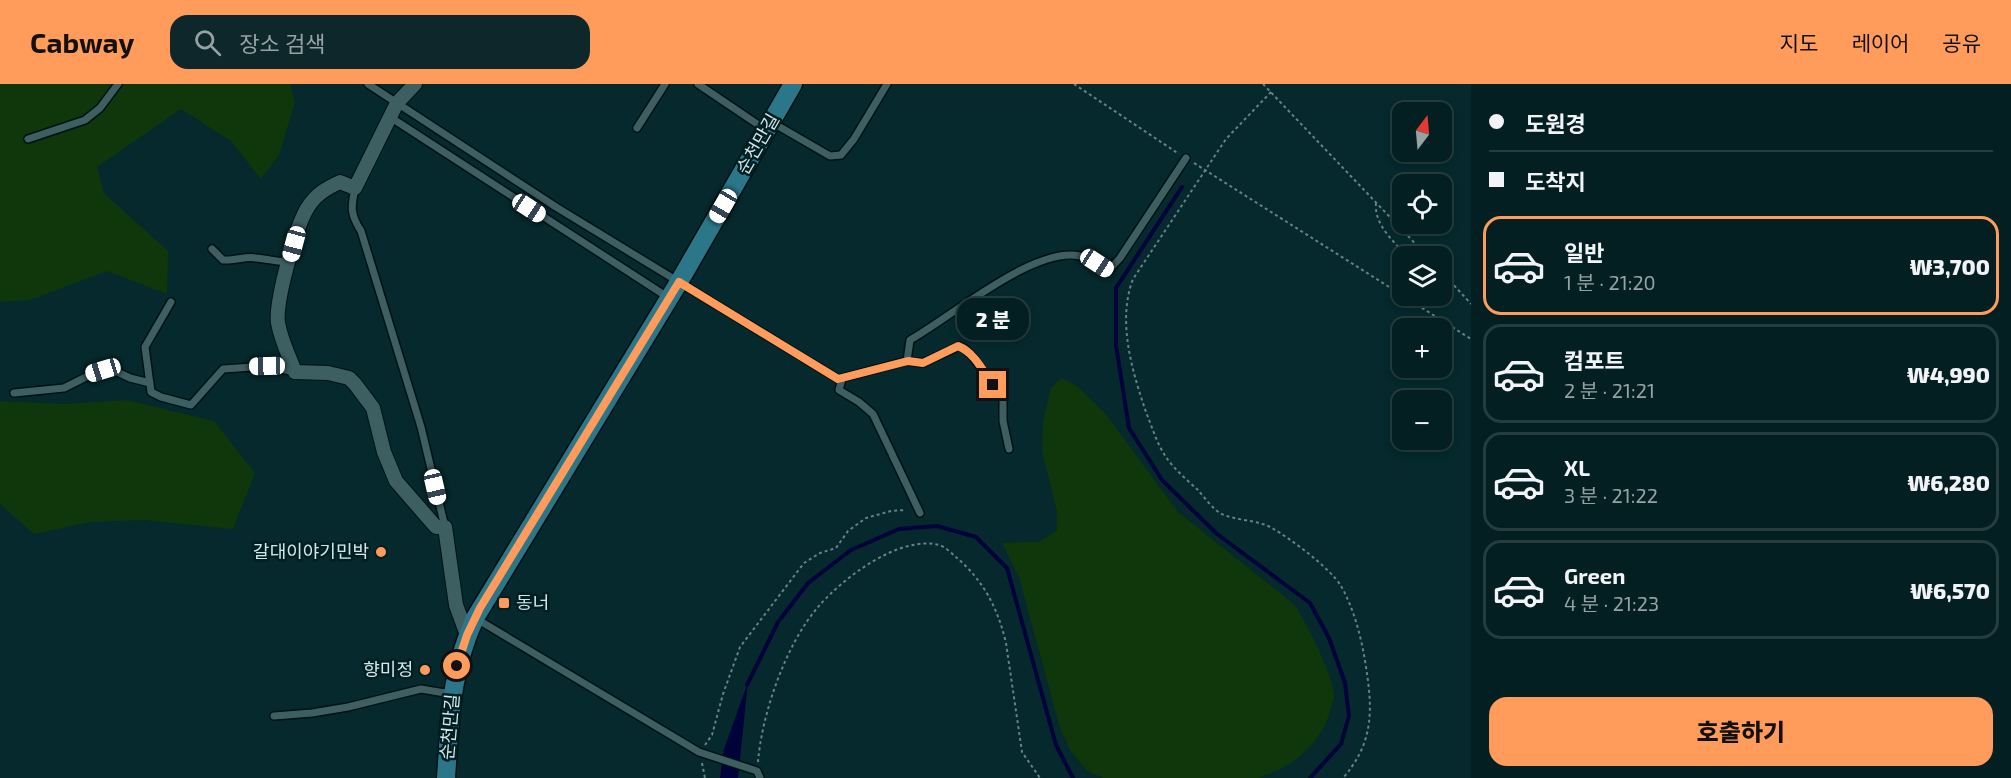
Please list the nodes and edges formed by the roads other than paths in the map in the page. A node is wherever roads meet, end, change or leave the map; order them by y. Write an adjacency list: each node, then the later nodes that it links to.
1 (118, 84): 12 (lane)
2 (368, 84): 8 (lane)
3 (415, 84): 8 (street)
4 (665, 84): 11 (lane)
5 (698, 84): 10 (lane)
6 (793, 84): 10 (street, 순천만길)
7 (887, 84): 10 (lane)
8 (397, 103): 9 (street); 17 (lane)
9 (390, 117): 14 (street); 18 (lane)
10 (769, 126): 17 (street, 순천만길)
11 (637, 128)
12 (28, 139)
13 (1186, 158): 20 (lane)
14 (355, 188): 16 (street); 27 (lane)
15 (212, 249): 16 (lane)
16 (290, 262): 21 (street)
17 (679, 282): 18 (street, 순천만길); 22 (lane)
18 (669, 298): 28 (street, 순천만길)
19 (171, 302): 23 (lane)
20 (908, 361): 22 (lane); 25 (lane)
21 (295, 372): 23 (lane); 27 (street)
22 (842, 378): 26 (lane)
23 (150, 383): 24 (lane)
24 (14, 393)
25 (1009, 449)
26 (920, 513)
27 (445, 527): 29 (street)
28 (475, 618): 29 (street, 순천만길); 32 (lane)
29 (467, 635): 30 (street, 순천만길)
30 (452, 694): 31 (lane); 33 (street, 순천만길)
31 (274, 716)
32 (759, 774)
33 (446, 778)

